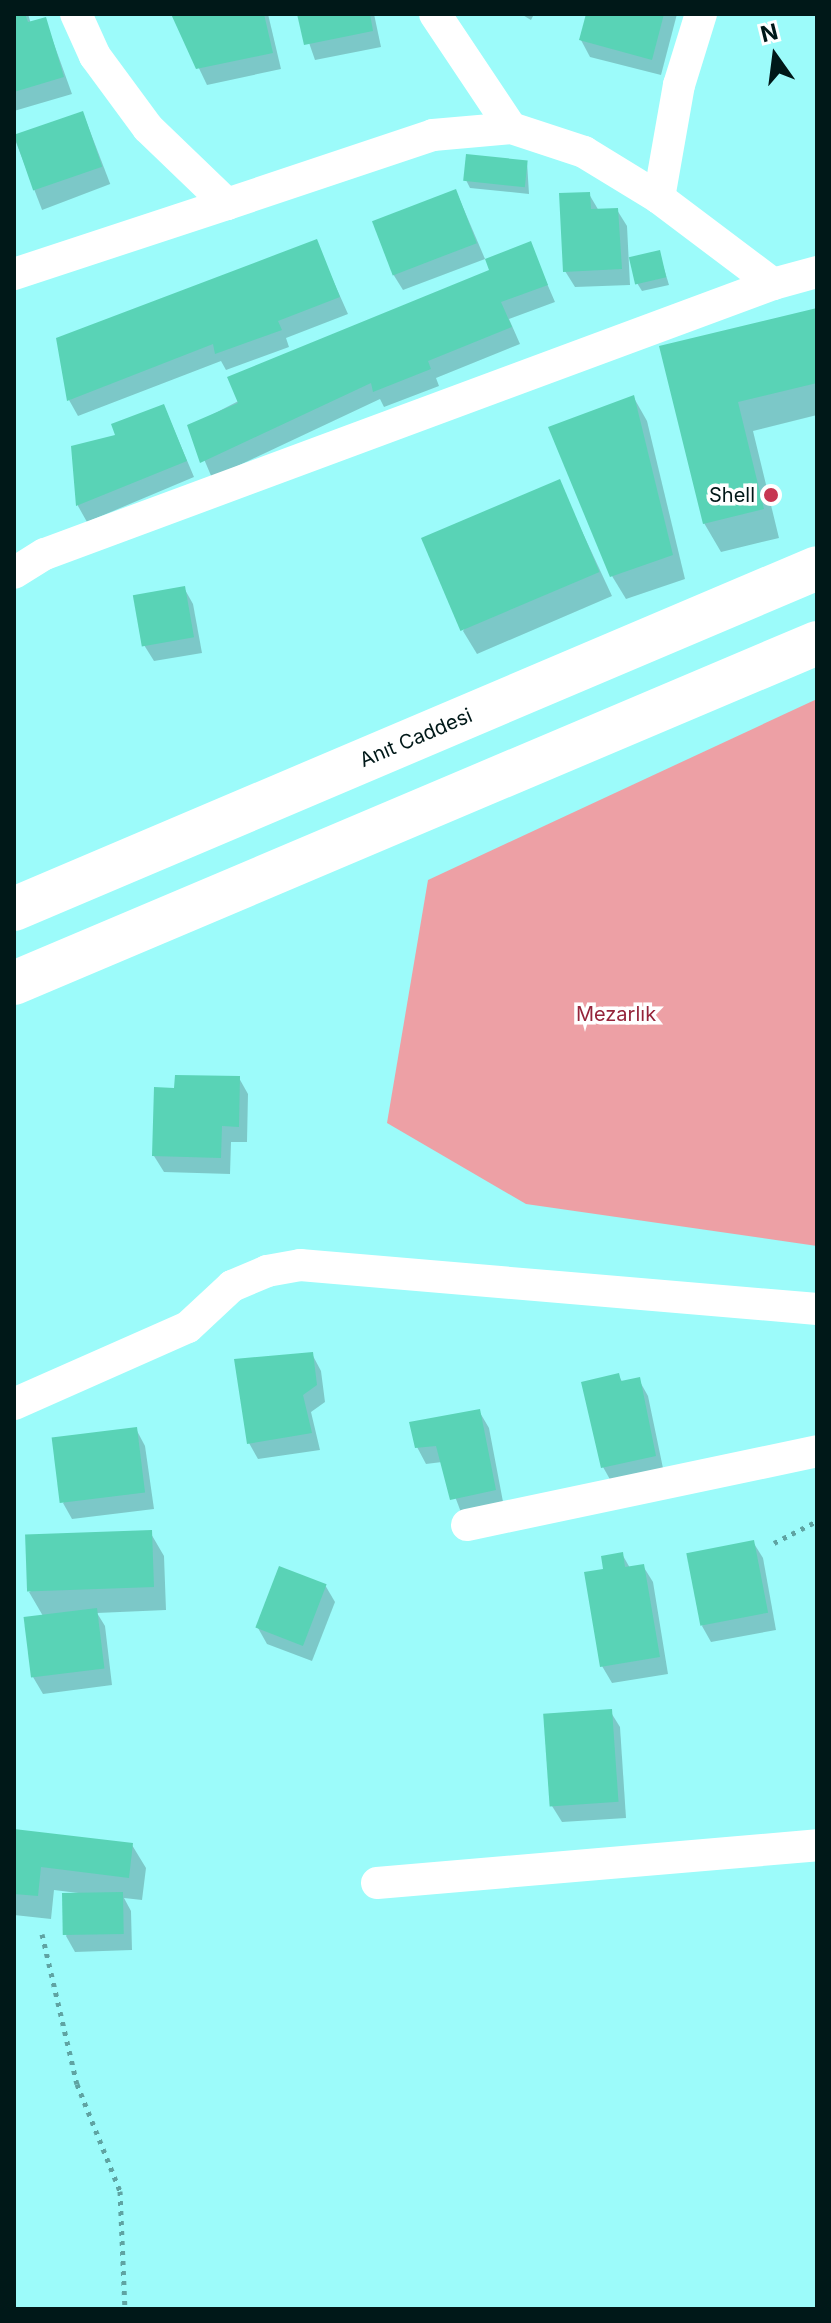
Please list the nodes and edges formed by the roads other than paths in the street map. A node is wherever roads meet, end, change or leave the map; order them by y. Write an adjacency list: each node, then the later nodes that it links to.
1 (76, 14): 6 (street)
2 (435, 14): 4 (street)
3 (701, 14): 5 (street)
4 (511, 128): 5 (street); 6 (street)
5 (659, 198): 9 (street)
6 (227, 204): 8 (street)
7 (817, 272): 9 (street)
8 (14, 274)
9 (773, 284): 11 (street)
10 (817, 568): 13 (main road, Anıt Caddesi)
11 (14, 573)
12 (817, 643): 14 (main road)
13 (14, 909)
14 (14, 983)
15 (817, 1309): 16 (street)
16 (14, 1404)
17 (817, 1451): 18 (street)
18 (467, 1525)
19 (817, 1845): 20 (street)
20 (377, 1883)

